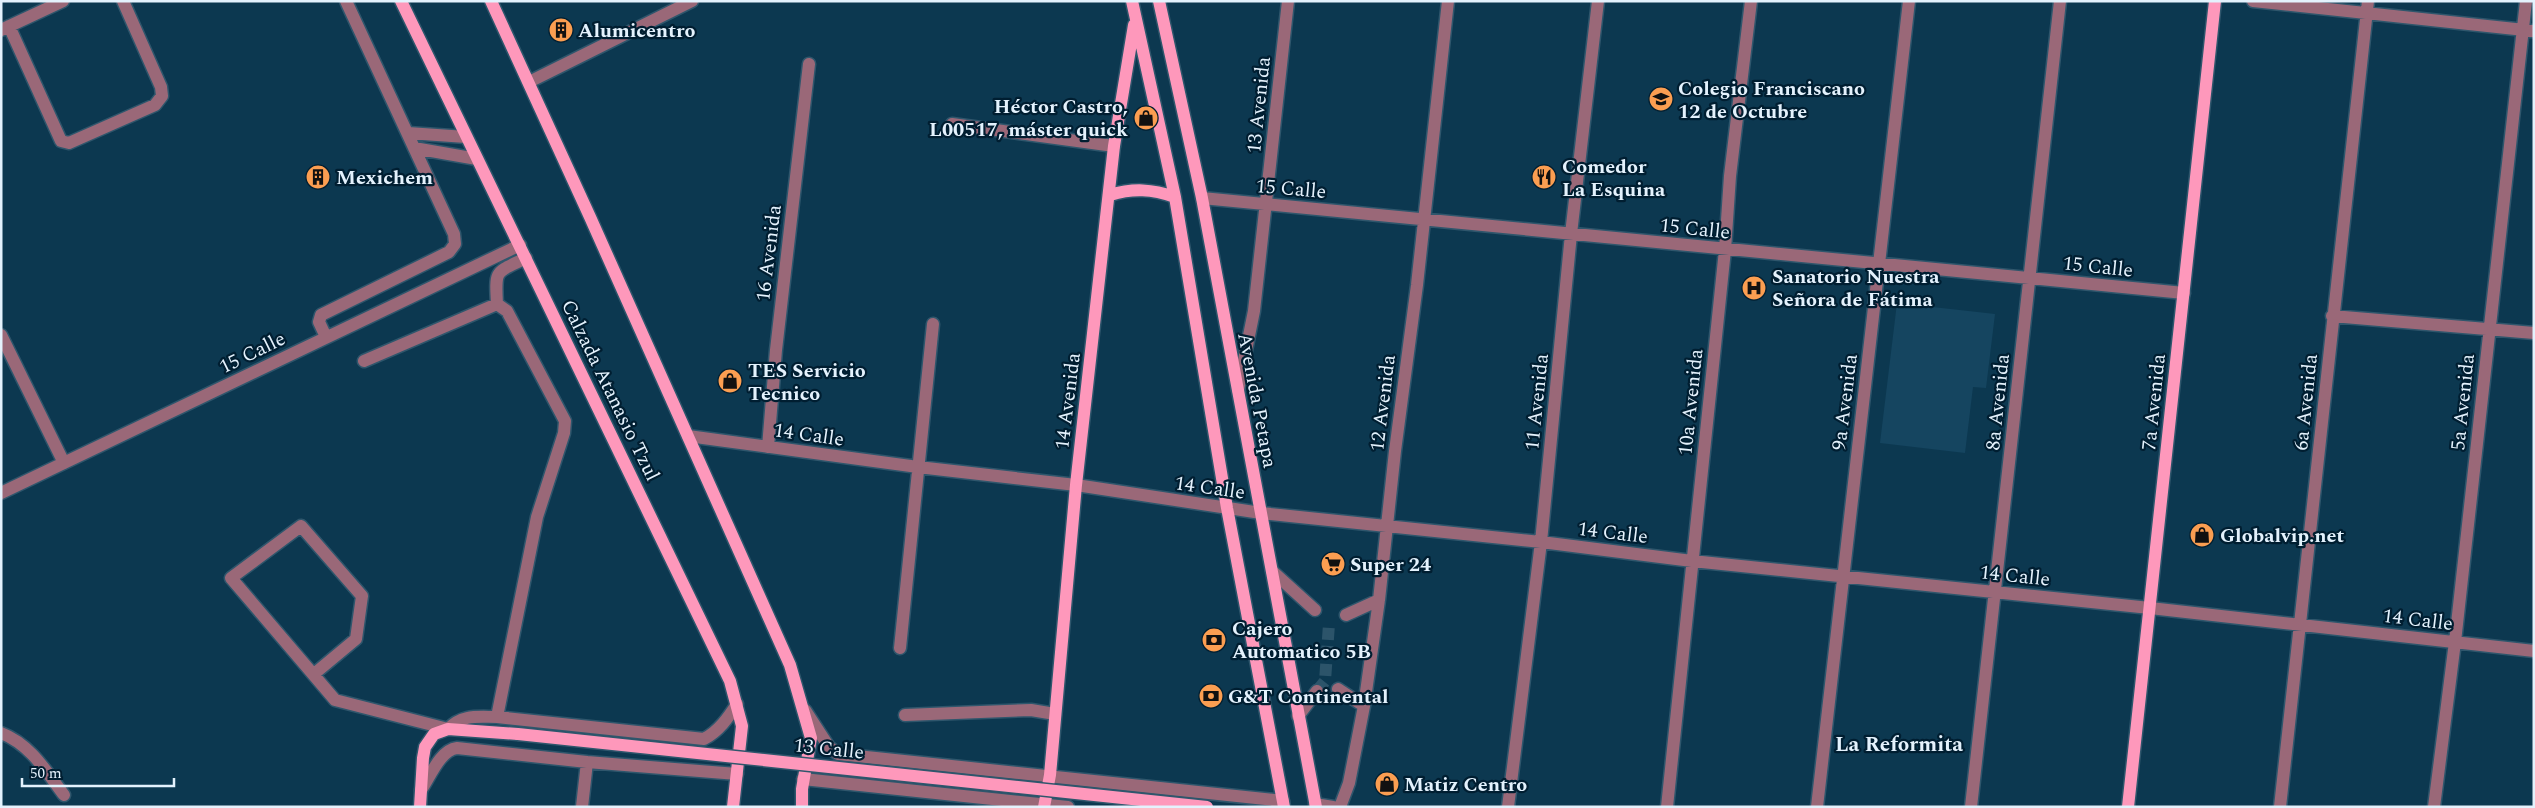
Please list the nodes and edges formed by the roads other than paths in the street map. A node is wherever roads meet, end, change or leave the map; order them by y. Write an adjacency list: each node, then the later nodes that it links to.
1 (63, 1): 21 (street)
2 (123, 1): 21 (street)
3 (346, 1): 26 (street)
4 (401, 1): 27 (main road, Calzada Atanasio Tzul)
5 (491, 1): 24 (main road)
6 (692, 1): 24 (street)
7 (1132, 1): 20 (main road)
8 (1138, 1): 20 (main road, 14 Avenida)
9 (1159, 1): 33 (main road, Avenida Petapa)
10 (1288, 1): 34 (street, 13 Avenida)
11 (1448, 1): 35 (street, 12 Avenida)
12 (1598, 1): 36 (street, 11 Avenida)
13 (1750, 1): 38 (street, 10a Avenida)
14 (1909, 1): 40 (street, 9a Avenida)
15 (2060, 1): 41 (street, 8a Avenida)
16 (2215, 1): 42 (main road, 7a Avenida)
17 (2253, 1): 19 (street)
18 (2526, 1): 22 (street, 5a Avenida)
19 (2367, 7): 22 (street); 44 (street, 6a Avenida)
20 (1136, 17): 28 (main road, 14 Avenida); 32 (main road)
21 (5, 28)
22 (2528, 30): 46 (street, 5a Avenida)
23 (809, 64): 53 (street, 16 Avenida)
24 (529, 82): 52 (main road)
25 (952, 124): 28 (street)
26 (408, 133): 27 (street); 29 (street)
27 (466, 137): 30 (main road, Calzada Atanasio Tzul)
28 (1114, 146): 31 (main road, 14 Avenida)
29 (414, 148): 30 (street); 49 (street)
30 (477, 160): 37 (main road, Calzada Atanasio Tzul)
31 (1110, 196): 32 (main road); 56 (main road, 14 Avenida)
32 (1175, 197): 58 (main road)
33 (1202, 198): 34 (street, 15 Calle); 51 (main road, Avenida Petapa)
34 (1266, 204): 35 (street, 15 Calle); 51 (street, 13 Avenida)
35 (1424, 220): 36 (street, 15 Calle); 60 (street, 12 Avenida)
36 (1571, 234): 38 (street, 15 Calle); 61 (street, 11 Avenida)
37 (520, 245): 39 (main road, Calzada Atanasio Tzul); 49 (street, 15 Calle)
38 (1724, 250): 40 (street, 15 Calle); 62 (street, 10a Avenida)
39 (526, 258): 43 (street); 77 (main road, Calzada Atanasio Tzul)
40 (1880, 264): 41 (street, 15 Calle); 64 (street, 9a Avenida)
41 (2030, 278): 42 (street, 15 Calle); 65 (street, 8a Avenida)
42 (2184, 293): 67 (main road, 7a Avenida)
43 (497, 304): 50 (street); 83 (street)
44 (2332, 316): 46 (street); 70 (street, 6a Avenida)
45 (933, 324): 55 (street)
46 (2489, 328): 47 (street); 71 (street, 5a Avenida)
47 (2534, 333)
48 (1, 334): 54 (street)
49 (326, 337): 54 (street, 15 Calle)
50 (364, 361)
51 (1237, 391): 59 (main road, Avenida Petapa)
52 (688, 436): 53 (street, 14 Calle); 78 (main road)
53 (768, 447): 55 (street, 14 Calle)
54 (64, 464): 57 (street, 15 Calle)
55 (918, 467): 56 (street, 14 Calle); 72 (street)
56 (1076, 486): 58 (street, 14 Calle); 80 (main road, 14 Avenida)
57 (1, 494)
58 (1227, 508): 59 (street, 14 Calle); 92 (main road)
59 (1261, 513): 60 (street, 14 Calle); 63 (main road, Avenida Petapa)
60 (1388, 528): 61 (street, 14 Calle); 66 (street, 12 Avenida)
61 (1541, 542): 62 (street, 14 Calle); 103 (street, 11 Avenida)
62 (1692, 561): 64 (street, 14 Calle); 104 (street, 10a Avenida)
63 (1272, 571): 68 (street); 82 (main road, Avenida Petapa)
64 (1842, 576): 65 (street, 14 Calle); 105 (street, 9a Avenida)
65 (1995, 592): 67 (street, 14 Calle); 106 (street, 8a Avenida)
66 (1379, 600): 69 (street); 79 (street, 12 Avenida)
67 (2150, 608): 70 (street, 14 Calle); 107 (main road, 7a Avenida)
68 (1315, 610)
69 (1346, 615)
70 (2300, 625): 71 (street, 14 Calle); 108 (street, 6a Avenida)
71 (2455, 642): 73 (street, 14 Calle); 109 (street, 5a Avenida)
72 (900, 648)
73 (2534, 651)
74 (314, 674): 74 (street, 13 Calle); 84 (street, 13 Calle)
75 (1338, 690): 79 (street)
76 (1317, 691): 82 (street)
77 (737, 704): 83 (street); 87 (main road, Calzada Atanasio Tzul)
78 (801, 704): 88 (street, 13 Calle); 89 (main road)
79 (1364, 706): 102 (street, 12 Avenida)
80 (1055, 714): 81 (street); 88 (main road, 14 Avenida)
81 (904, 715)
82 (1298, 716): 93 (main road, Avenida Petapa)
83 (497, 717): 84 (street)
84 (448, 729): 90 (main road); 100 (main road, 13 Calle, bridge)
85 (1, 733): 91 (street)
86 (587, 762): 87 (street); 90 (street); 96 (street)
87 (737, 774): 97 (main road, Calzada Atanasio Tzul)
88 (1050, 775): 92 (street, 13 Calle); 94 (main road, 14 Avenida)
89 (803, 779): 94 (street, 13 Calle); 98 (main road)
90 (421, 790): 95 (main road)
91 (64, 795)
92 (1283, 804)
93 (1316, 805): 101 (street)
94 (1045, 806): 99 (street, 13 Calle)
95 (420, 807)
96 (582, 807)
97 (733, 807)
98 (802, 807)
99 (1068, 807)
100 (1207, 807)
101 (1333, 807)
102 (1340, 807)
103 (1508, 807)
104 (1667, 807)
105 (1817, 807)
106 (1971, 807)
107 (2128, 807)
108 (2280, 807)
109 (2434, 807)

